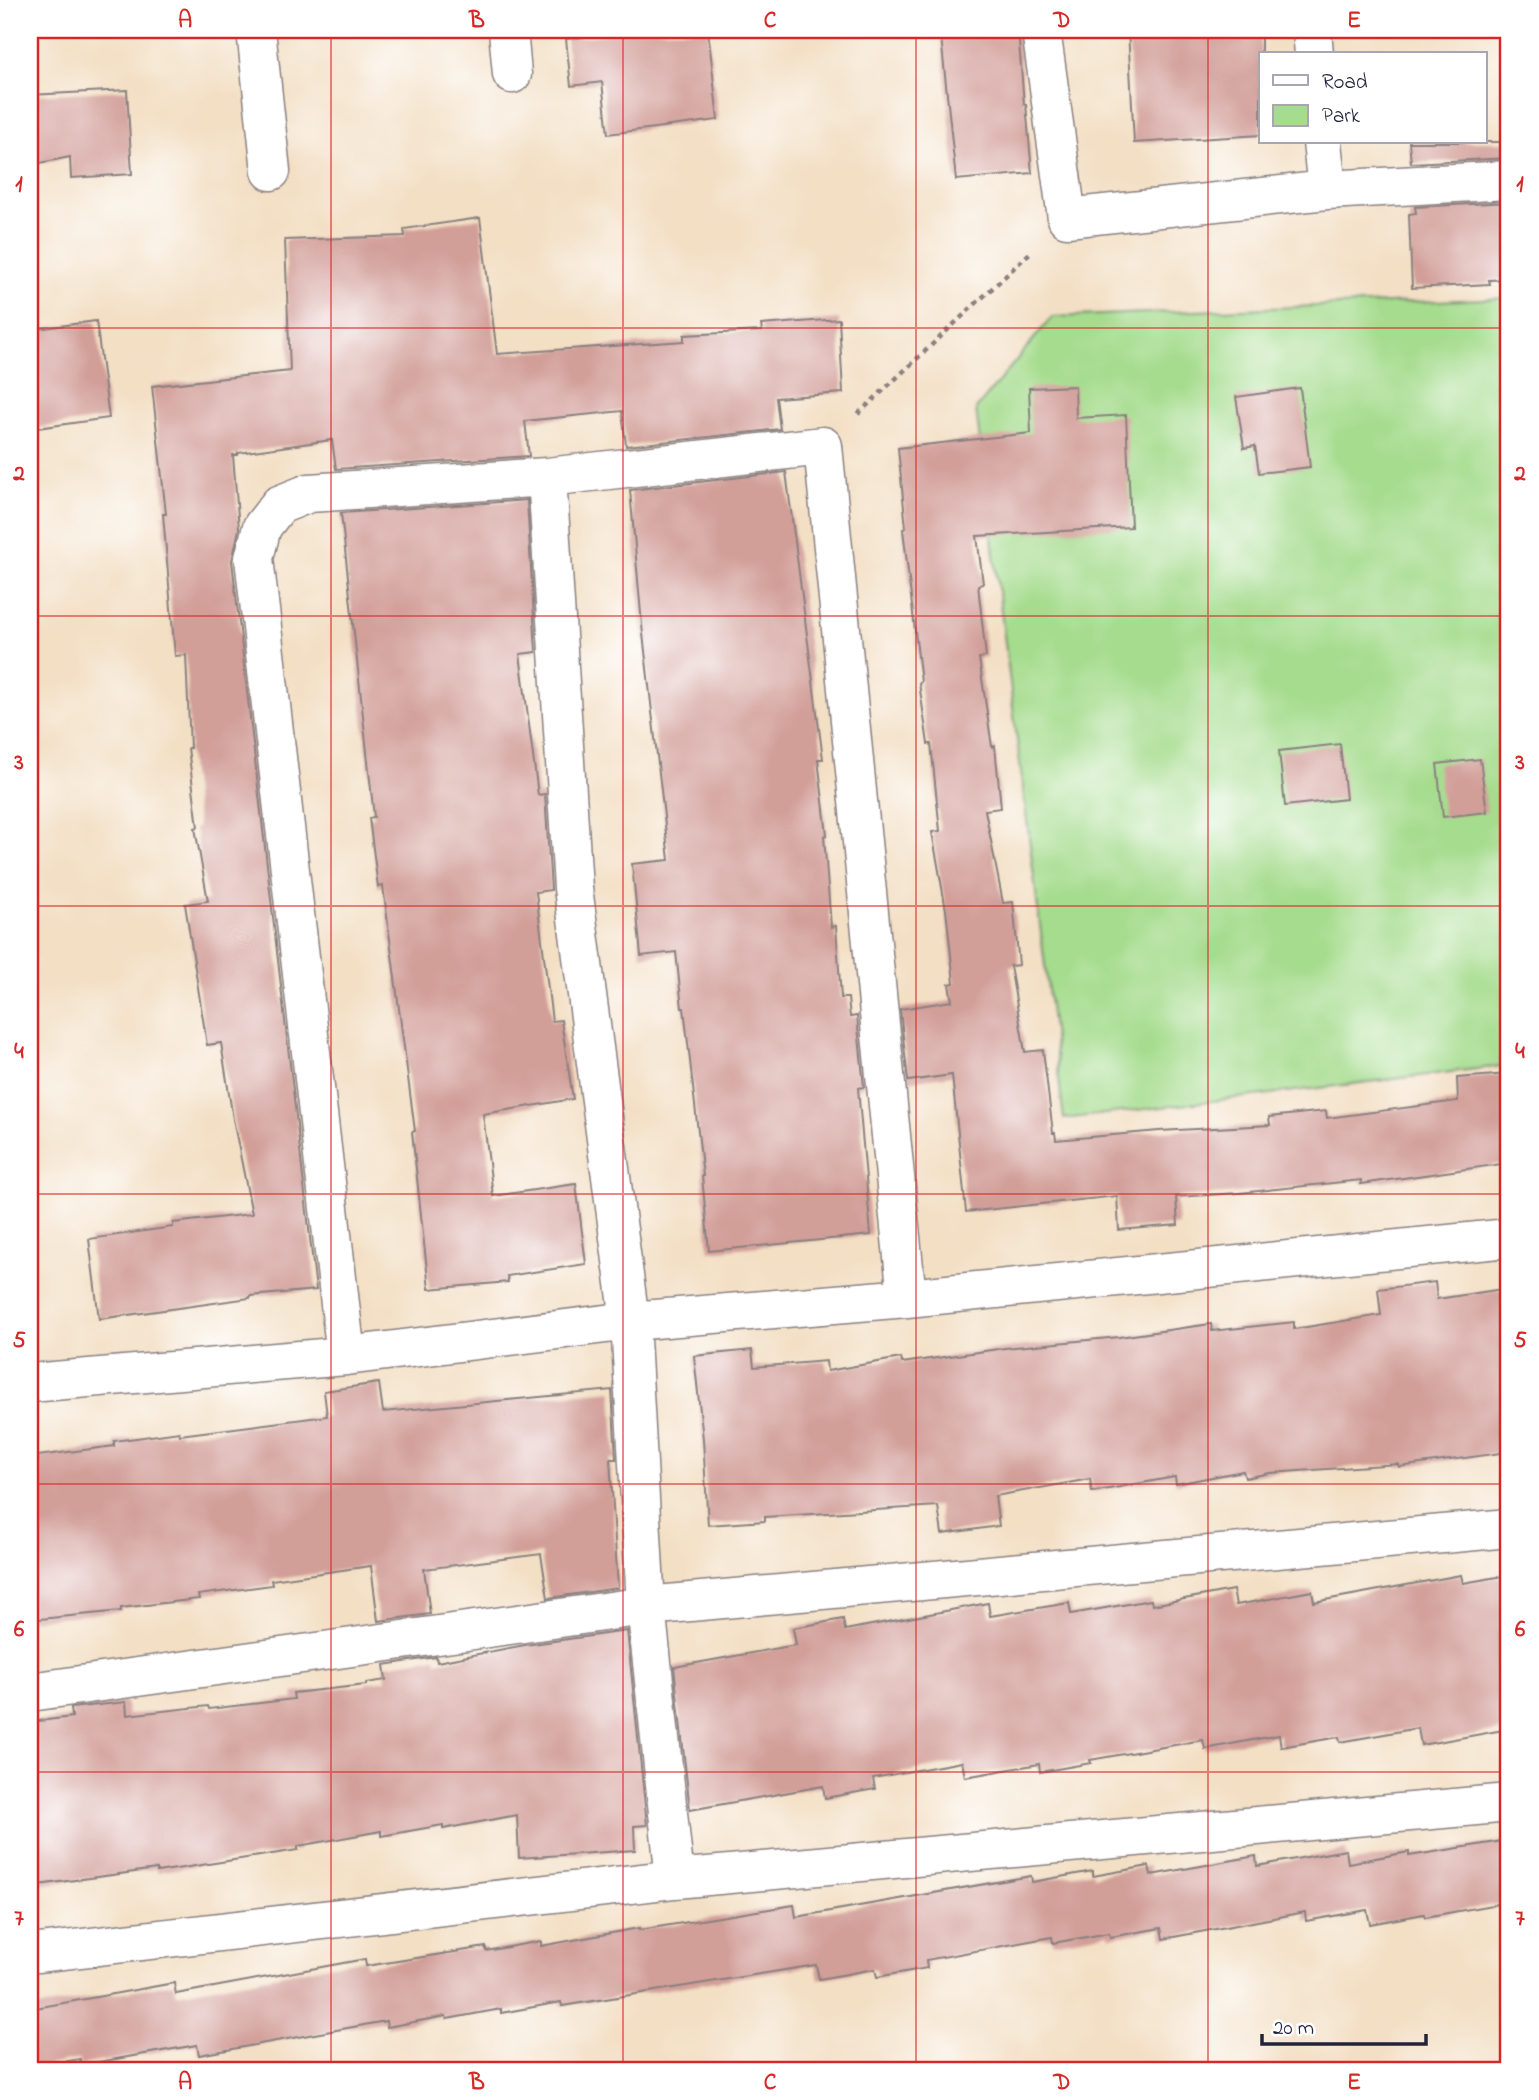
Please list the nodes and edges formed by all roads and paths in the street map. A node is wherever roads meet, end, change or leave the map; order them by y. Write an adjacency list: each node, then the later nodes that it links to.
1 (256, 30): 8 (street)
2 (508, 30): 6 (street)
3 (1041, 30): 11 (street)
4 (1312, 30): 5 (street)
5 (1314, 52)
6 (512, 74)
7 (1322, 144): 10 (street)
8 (271, 171)
9 (1509, 180): 10 (street)
10 (1327, 190): 11 (street)
11 (1067, 218): 12 (path)
12 (824, 446): 13 (street); 15 (street)
13 (547, 477): 16 (street); 17 (street)
14 (1509, 1238): 15 (street)
15 (907, 1298): 16 (street)
16 (630, 1321): 17 (street); 20 (street)
17 (346, 1356): 18 (street)
18 (30, 1383)
19 (1509, 1528): 20 (street)
20 (646, 1606): 21 (street); 23 (street)
21 (30, 1692)
22 (1509, 1803): 23 (street)
23 (675, 1879): 24 (street)
24 (30, 1954)

